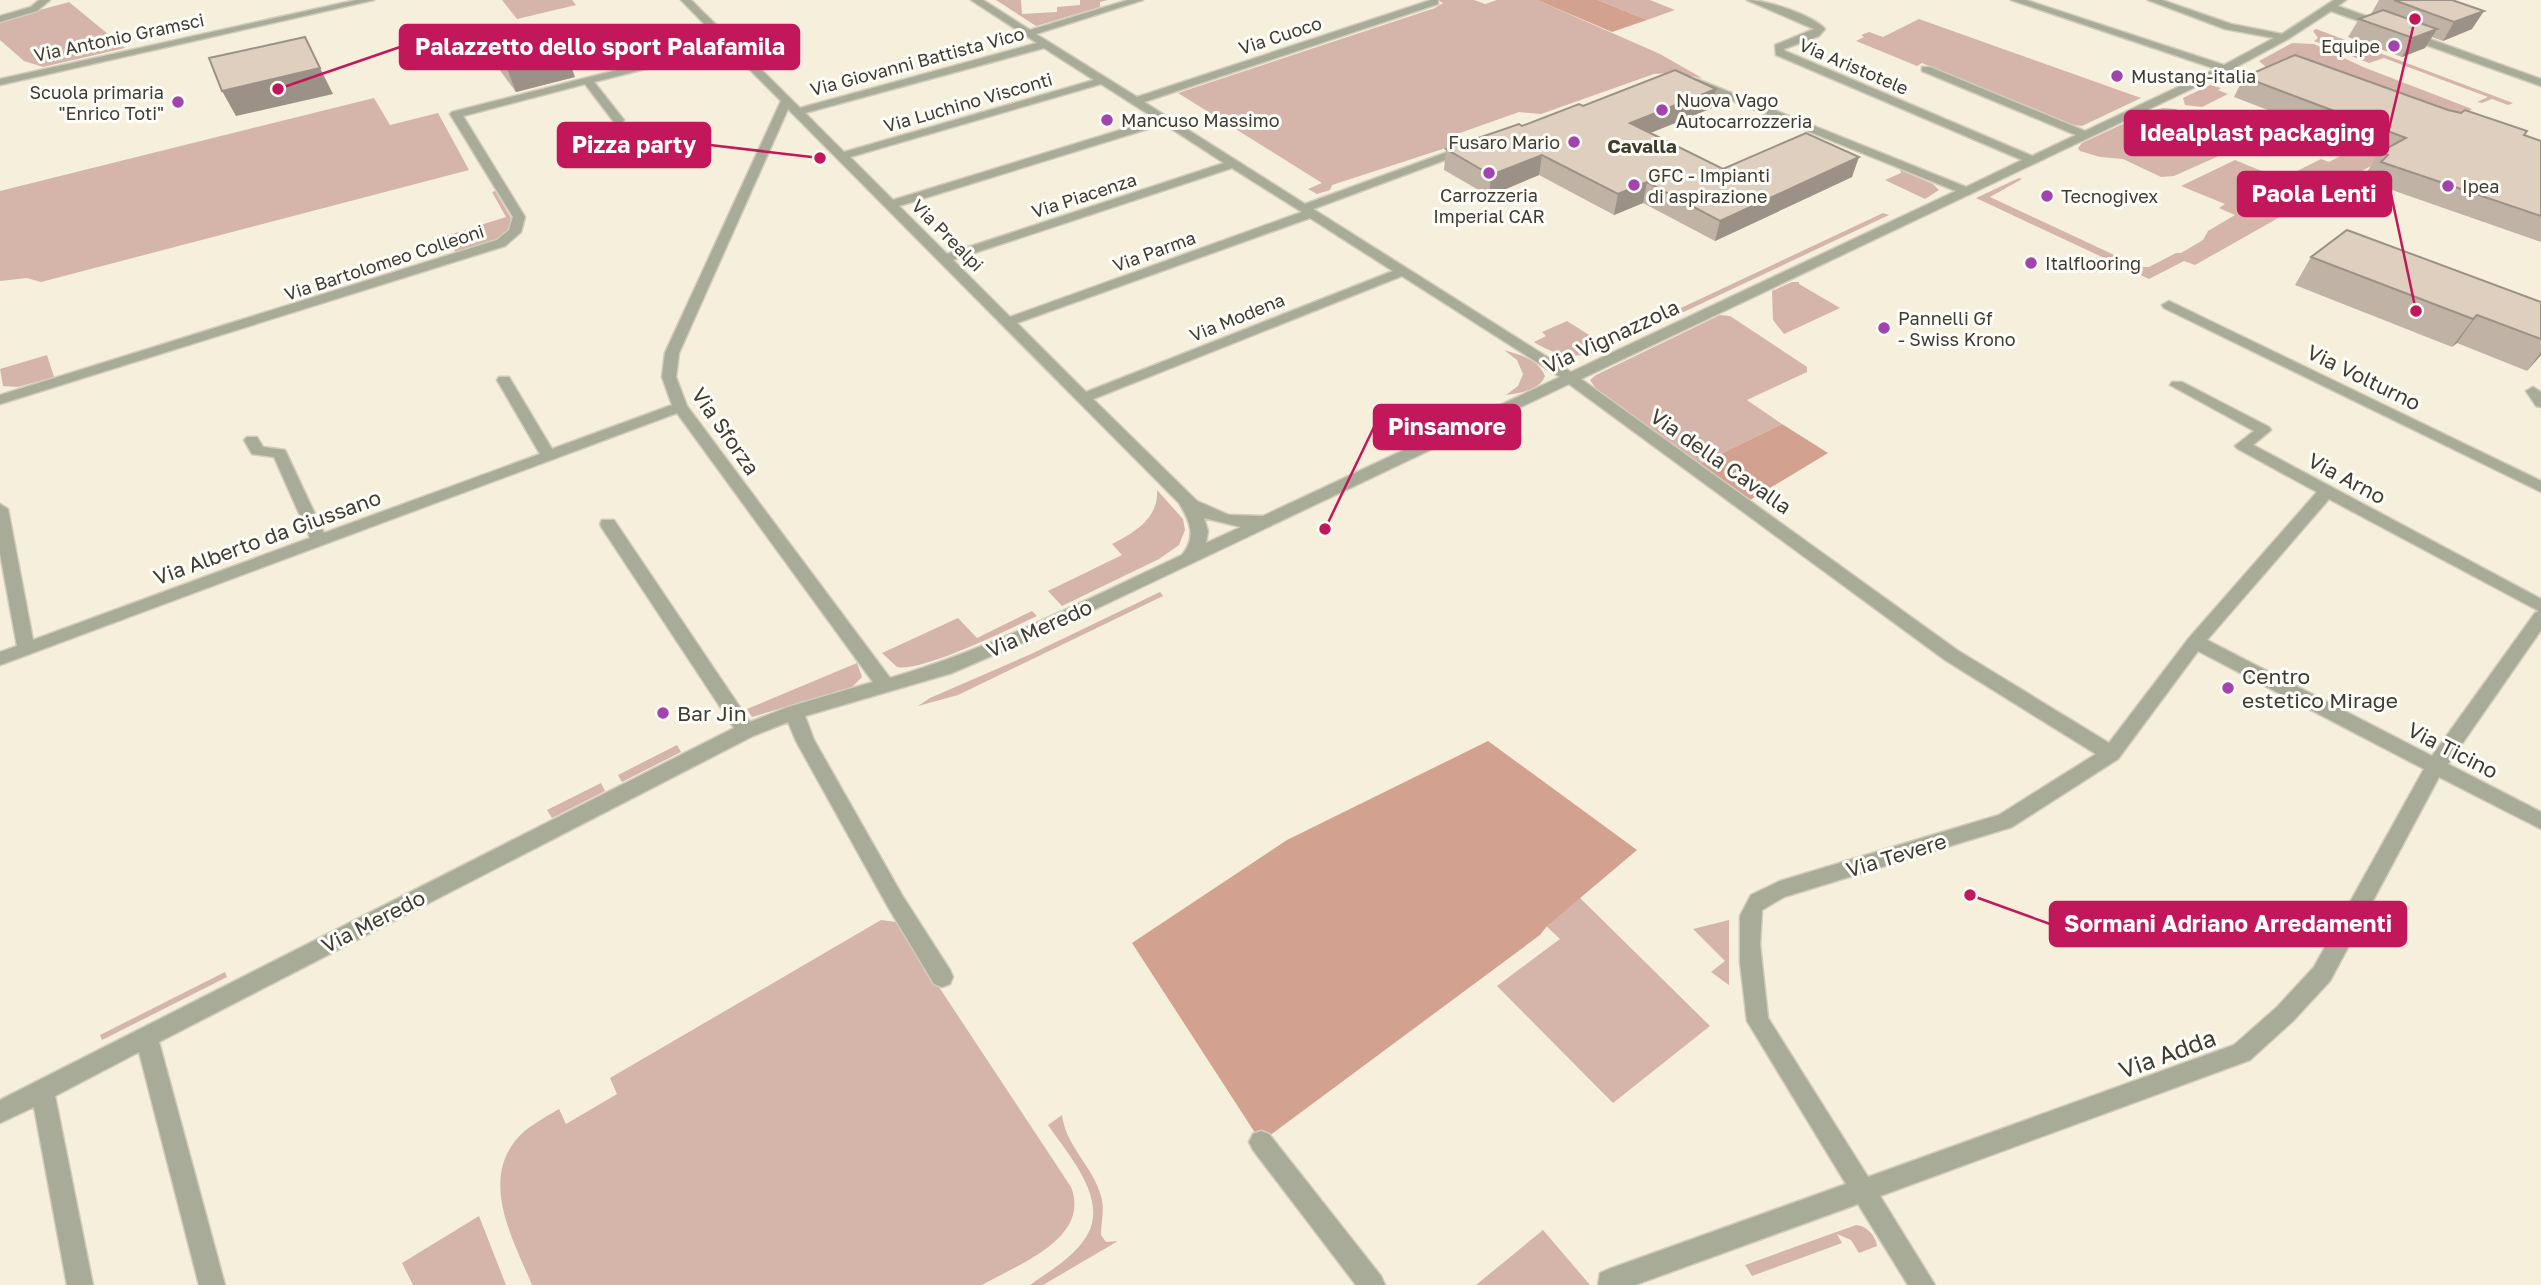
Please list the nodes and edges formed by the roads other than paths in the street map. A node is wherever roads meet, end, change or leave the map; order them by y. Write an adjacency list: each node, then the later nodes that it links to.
1 (45, 0): 14 (street)
2 (369, 0): 26 (street, Via Antonio Gramsci)
3 (686, 0): 18 (street, Via Prealpi)
4 (976, 0): 16 (street, Via della Cavalla)
5 (1138, 0): 16 (street)
6 (1752, 0): 13 (street, Via Aristotele)
7 (1792, 0): 13 (street)
8 (2017, 0): 22 (street)
9 (2153, 0): 15 (street)
10 (2341, 0): 12 (street, Via Vignazzola)
11 (1435, 2): 28 (street, Via Cuoco)
12 (2330, 7): 17 (street, Via Vignazzola); 27 (street)
13 (1771, 8): 37 (street, Via Aristotele)
14 (0, 19)
15 (2229, 27): 17 (street); 20 (street)
16 (1029, 33): 19 (street, Via della Cavalla)
17 (2284, 37): 20 (street, Via Vignazzola)
18 (731, 44): 24 (street, Via Bartolomeo Colleoni); 29 (street, Via Prealpi)
19 (1046, 44): 25 (street, Via della Cavalla); 30 (street, Via Giovanni Battista Vico)
20 (2265, 48): 22 (street, Via Vignazzola)
21 (1926, 69): 34 (street)
22 (2225, 69): 34 (street, Via Vignazzola)
23 (1682, 79): 39 (street)
24 (588, 80): 31 (street); 50 (street, Via Bartolomeo Colleoni)
25 (1104, 80): 28 (street, Via della Cavalla); 36 (street, Via Luchino Visconti)
26 (0, 82)
27 (2541, 83)
28 (1136, 101): 32 (street, Via della Cavalla)
29 (786, 102): 30 (street, Via Prealpi); 33 (street, Via Sforza)
30 (801, 115): 33 (street); 36 (street, Via Prealpi)
31 (618, 120)
32 (1166, 120): 38 (street, Via della Cavalla); 40 (street)
33 (772, 133): 51 (street, Via Sforza)
34 (2085, 135): 37 (street, Via Vignazzola)
35 (1482, 142): 41 (street)
36 (842, 156): 40 (street, Via Prealpi)
37 (2032, 160): 39 (street, Via Vignazzola)
38 (1234, 163): 41 (street, Via della Cavalla); 42 (street, Via Piacenza)
39 (1966, 191): 46 (street, Via Vignazzola)
40 (891, 205): 42 (street, Via Prealpi)
41 (1308, 210): 43 (street, Via della Cavalla); 45 (street, Via Parma)
42 (945, 260): 45 (street, Via Prealpi)
43 (1404, 271): 46 (street, Via della Cavalla); 49 (street, Via Modena)
44 (2169, 305): 54 (street, Via Volturno)
45 (1008, 322): 49 (street, Via Prealpi)
46 (1570, 379): 58 (street, Via Vignazzola); 70 (street, Via della Cavalla)
47 (504, 380): 53 (street)
48 (2177, 386): 55 (street, Via Arno)
49 (1084, 398): 56 (street, Via Prealpi)
50 (0, 400)
51 (680, 407): 53 (street, Via Alberto da Giussano); 67 (street, Via Sforza)
52 (252, 440): 60 (street)
53 (548, 456): 60 (street, Via Alberto da Giussano)
54 (2541, 486)
55 (2327, 491): 62 (street, Via Arno); 64 (street, Via Tevere)
56 (1183, 498): 58 (street, Via Prealpi); 61 (street, Via Prealpi)
57 (0, 509): 65 (street)
58 (1273, 519): 61 (street, Via Meredo)
59 (608, 524): 69 (street)
60 (318, 541): 65 (street, Via Alberto da Giussano)
61 (1184, 561): 67 (street, Via Meredo)
62 (2541, 606)
63 (2541, 617): 71 (street, Via Adda)
64 (2195, 642): 70 (street, Via Tevere); 71 (street, Via Ticino)
65 (26, 649): 66 (street, Via Alberto da Giussano)
66 (0, 659)
67 (884, 687): 68 (street, Via Meredo)
68 (794, 712): 69 (street, Via Meredo); 73 (street)
69 (746, 731): 74 (street, Via Meredo)
70 (2111, 754): 78 (street, Via Tevere)
71 (2435, 767): 72 (street, Via Ticino); 78 (street, Via Adda)
72 (2541, 821)
73 (942, 976)
74 (146, 1037): 75 (street, Via Meredo); 81 (street)
75 (42, 1090): 76 (street, Via Meredo); 80 (street)
76 (0, 1112)
77 (1261, 1142): 82 (street)
78 (1863, 1191): 79 (street, Via Adda); 83 (street, Via Tevere)
79 (1609, 1282)
80 (80, 1285)
81 (212, 1285)
82 (1372, 1285)
83 (1922, 1285)

